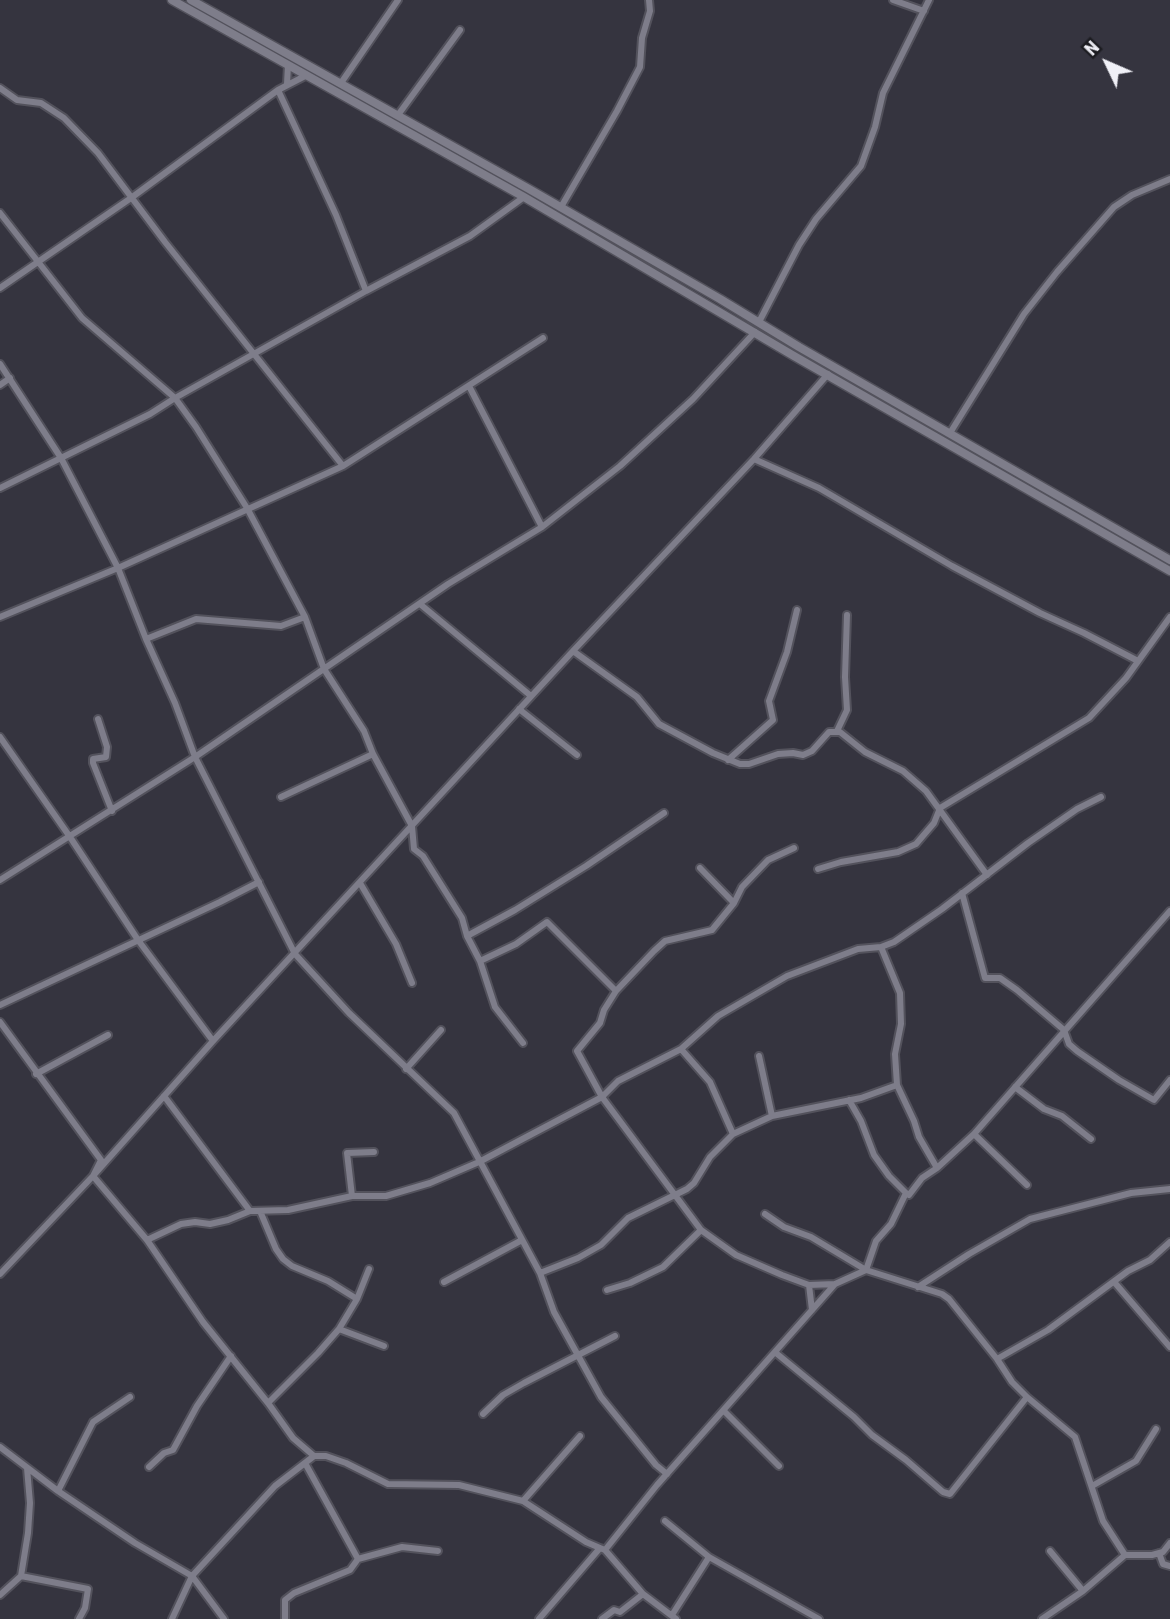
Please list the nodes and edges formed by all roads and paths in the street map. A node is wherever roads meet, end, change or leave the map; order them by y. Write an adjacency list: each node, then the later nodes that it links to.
1 (172, 0): 10 (street)
2 (191, 0): 7 (street)
3 (398, 0): 12 (street)
4 (649, 0): 20 (street)
5 (893, 0): 8 (street)
6 (929, 0): 8 (street)
7 (204, 3): 12 (street)
8 (924, 11): 27 (street)
9 (460, 30): 16 (street)
10 (288, 65): 11 (street); 13 (street)
11 (307, 75): 13 (street); 18 (street)
12 (341, 83): 16 (street)
13 (287, 84): 15 (street)
14 (0, 88): 19 (street)
15 (278, 90): 19 (street); 24 (street)
16 (398, 115): 20 (street)
17 (1170, 179): 37 (street)
18 (524, 197): 24 (street); 26 (street)
19 (131, 198): 22 (street); 30 (street)
20 (561, 207): 25 (street)
21 (0, 213): 22 (street)
22 (39, 262): 23 (street); 36 (street)
23 (0, 288)
24 (366, 290): 30 (street)
25 (720, 299): 26 (street); 27 (street)
26 (714, 307): 28 (street)
27 (759, 322): 37 (street)
28 (755, 332): 32 (street); 43 (street)
29 (543, 338): 35 (street)
30 (254, 353): 36 (street); 40 (street)
31 (0, 364): 33 (street)
32 (828, 374): 39 (street); 46 (street)
33 (10, 379): 34 (street); 38 (street)
34 (0, 385)
35 (469, 386): 40 (street); 43 (street)
36 (175, 398): 38 (street); 42 (street)
37 (950, 433): 44 (street)
38 (61, 458): 41 (street); 45 (street)
39 (754, 459): 54 (street); 55 (street)
40 (343, 466): 42 (street)
41 (0, 488)
42 (247, 508): 45 (street); 51 (street)
43 (542, 527): 47 (street)
44 (1170, 560)
45 (118, 568): 50 (street); 53 (street)
46 (1170, 571)
47 (420, 604): 56 (street); 57 (street)
48 (797, 610): 65 (street)
49 (847, 615): 60 (street)
50 (0, 617)
51 (304, 617): 53 (street); 56 (street)
52 (1170, 617): 55 (street)
53 (146, 639): 64 (street)
54 (573, 651): 57 (street); 65 (street)
55 (1136, 660): 68 (street)
56 (324, 669): 62 (street); 64 (street)
57 (531, 696): 58 (street)
58 (519, 709): 63 (street); 71 (street)
59 (98, 719): 69 (street)
60 (837, 731): 65 (street); 68 (street)
61 (0, 737): 72 (street)
62 (373, 754): 66 (street); 71 (street)
63 (578, 755)
64 (195, 757): 69 (street); 79 (street)
65 (728, 760)
66 (281, 797)
67 (1101, 797): 77 (street)
68 (940, 808): 76 (street); 77 (street)
69 (112, 811): 72 (street)
70 (664, 813): 84 (street)
71 (412, 826): 80 (street); 84 (street)
72 (70, 837): 78 (street); 85 (street)
73 (794, 848): 82 (street)
74 (700, 868): 82 (street)
75 (0, 869): 78 (street)
76 (818, 869)
77 (986, 876): 81 (street)
78 (3, 878)
79 (259, 882): 85 (street); 87 (street)
80 (360, 883): 87 (street); 89 (street)
81 (962, 893): 86 (street); 94 (street)
82 (734, 902): 90 (street)
83 (1170, 911): 94 (street)
84 (467, 936): 88 (street)
85 (138, 940): 91 (street); 96 (street)
86 (881, 947): 98 (street); 103 (street)
87 (295, 954): 96 (street); 100 (street)
88 (480, 961): 90 (street); 97 (street)
89 (412, 983)
90 (616, 991): 106 (street)
91 (0, 1005)
92 (0, 1022): 101 (street)
93 (441, 1030): 100 (street)
94 (1064, 1030): 102 (street); 104 (street)
95 (108, 1035): 101 (street)
96 (213, 1041): 105 (street)
97 (523, 1043)
98 (681, 1049): 106 (street); 109 (street)
99 (760, 1056): 108 (street)
100 (406, 1069): 113 (street)
101 (36, 1074): 115 (street)
102 (1170, 1080)
103 (897, 1086): 107 (street); 114 (street)
104 (1015, 1087): 110 (street); 111 (street)
105 (164, 1096): 115 (street); 121 (street)
106 (602, 1097): 113 (street); 119 (street)
107 (849, 1100): 108 (street); 118 (street)
108 (772, 1116): 109 (street)
109 (733, 1134): 119 (street)
110 (974, 1134): 114 (street); 116 (street)
111 (1091, 1139)
112 (374, 1152): 120 (street)
113 (479, 1162): 120 (street); 126 (street)
114 (937, 1168): 118 (street)
115 (93, 1176): 125 (street); 130 (street)
116 (1027, 1185)
117 (1170, 1189): 136 (street)
118 (906, 1193): 129 (street)
119 (673, 1195): 124 (street); 131 (street)
120 (352, 1196): 122 (street)
121 (250, 1210): 122 (street); 125 (street)
122 (260, 1211): 138 (street)
123 (765, 1214): 129 (street)
124 (701, 1230): 135 (street); 137 (street)
125 (147, 1240): 145 (street)
126 (522, 1240): 131 (street); 132 (street)
127 (1170, 1242): 133 (street)
128 (369, 1269): 138 (street)
129 (866, 1270): 134 (street); 136 (street)
130 (0, 1273)
131 (540, 1273): 146 (street)
132 (444, 1282)
133 (1115, 1283): 143 (street); 147 (street)
134 (835, 1284): 135 (street); 139 (street)
135 (809, 1286): 139 (street)
136 (918, 1287): 147 (street)
137 (607, 1290)
138 (357, 1299): 140 (street)
139 (812, 1310): 144 (street)
140 (339, 1329): 142 (street); 150 (street)
141 (615, 1336): 146 (street)
142 (384, 1346)
143 (1170, 1347)
144 (776, 1353): 149 (street); 151 (street)
145 (231, 1356): 150 (street); 160 (street)
146 (578, 1356): 152 (street); 158 (street)
147 (997, 1359): 149 (street)
148 (130, 1397): 165 (street)
149 (1027, 1397): 164 (street)
150 (268, 1403): 156 (street)
151 (724, 1410): 159 (street); 162 (street)
152 (483, 1414)
153 (1156, 1429): 164 (street)
154 (580, 1436): 166 (street)
155 (0, 1447): 161 (street)
156 (314, 1455): 157 (street); 166 (street)
157 (304, 1463): 175 (street); 178 (street)
158 (656, 1465): 162 (street); 163 (street)
159 (779, 1466)
160 (149, 1467)
161 (27, 1468): 165 (street); 177 (street)
162 (667, 1474): 163 (street)
163 (657, 1485): 169 (street)
164 (1092, 1486): 173 (street)
165 (58, 1491): 178 (street)
166 (523, 1502): 169 (street)
167 (664, 1521): 174 (street)
168 (1170, 1543): 172 (street)
169 (602, 1549): 180 (street); 187 (street)
170 (438, 1551): 175 (street)
171 (1050, 1551): 179 (street)
172 (1158, 1553): 173 (street); 176 (street)
173 (1125, 1555): 179 (street)
174 (709, 1557): 182 (street); 189 (street)
175 (358, 1559): 186 (street)
176 (1170, 1566)
177 (21, 1576): 181 (street); 183 (street)
178 (192, 1576): 184 (street); 185 (street)
179 (1083, 1591): 190 (street)
180 (643, 1594): 182 (street); 188 (street)
181 (0, 1595)
182 (674, 1617)
183 (79, 1619)
184 (172, 1619)
185 (224, 1619)
186 (285, 1619)
187 (538, 1619)
188 (602, 1619)
189 (819, 1619)
190 (1042, 1619)

